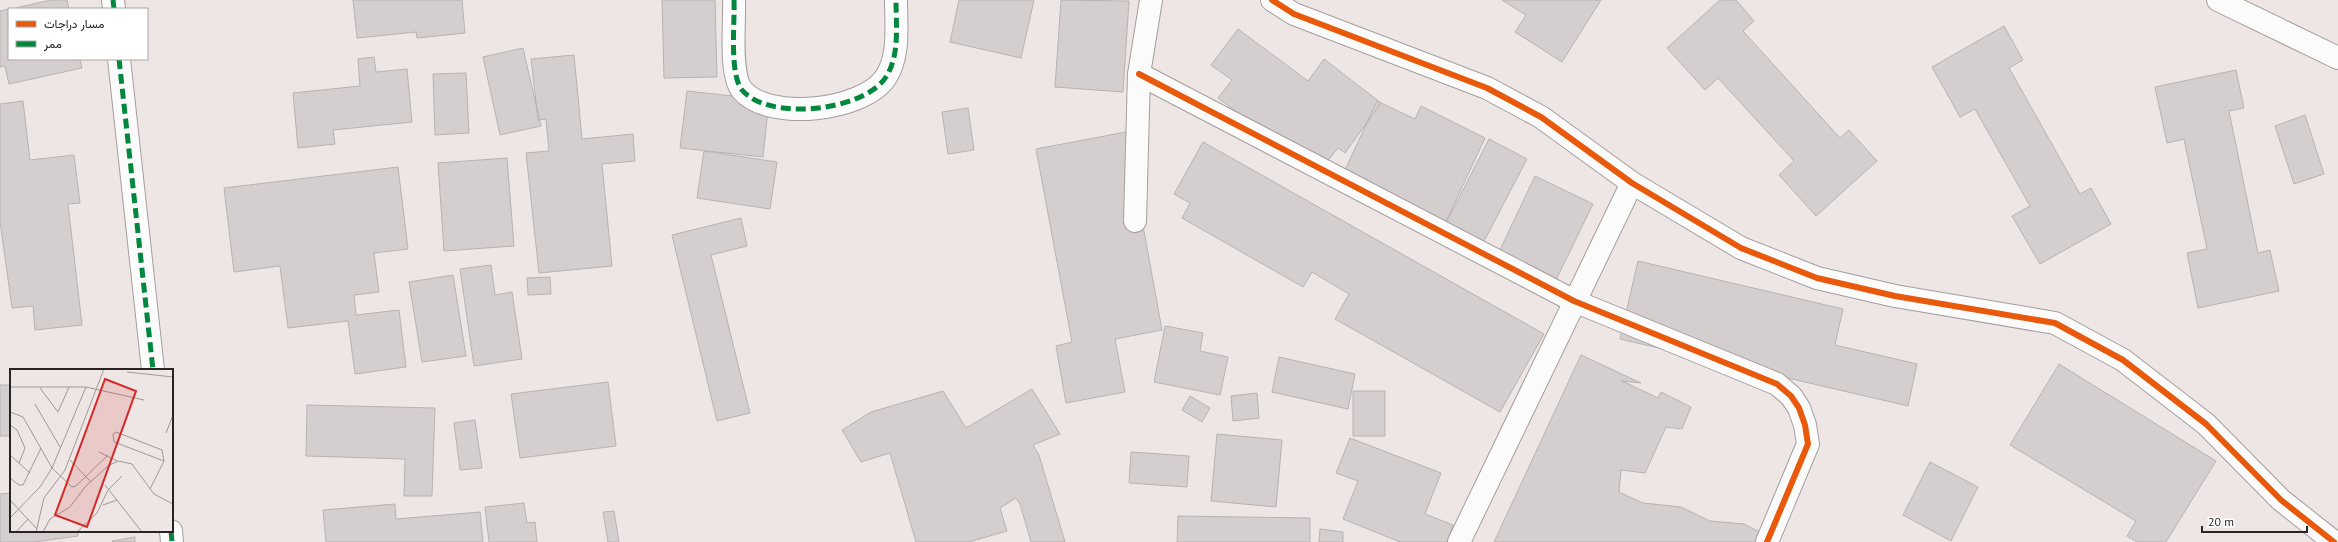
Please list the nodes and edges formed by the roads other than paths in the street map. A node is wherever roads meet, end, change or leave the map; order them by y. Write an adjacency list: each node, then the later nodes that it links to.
1 (734, 0): 2 (street)
2 (896, 0)
3 (1151, 0): 8 (street)
4 (1272, 0): 9 (street)
5 (2218, 0): 6 (street)
6 (2338, 58)
7 (119, 60): 12 (street)
8 (1139, 74): 10 (street); 11 (street)
9 (1632, 183): 11 (street); 17 (street)
10 (1136, 221)
11 (1574, 301): 15 (street); 16 (street)
12 (154, 369)
13 (171, 532): 14 (street)
14 (172, 542)
15 (1459, 542)
16 (1767, 542)
17 (2334, 542)

